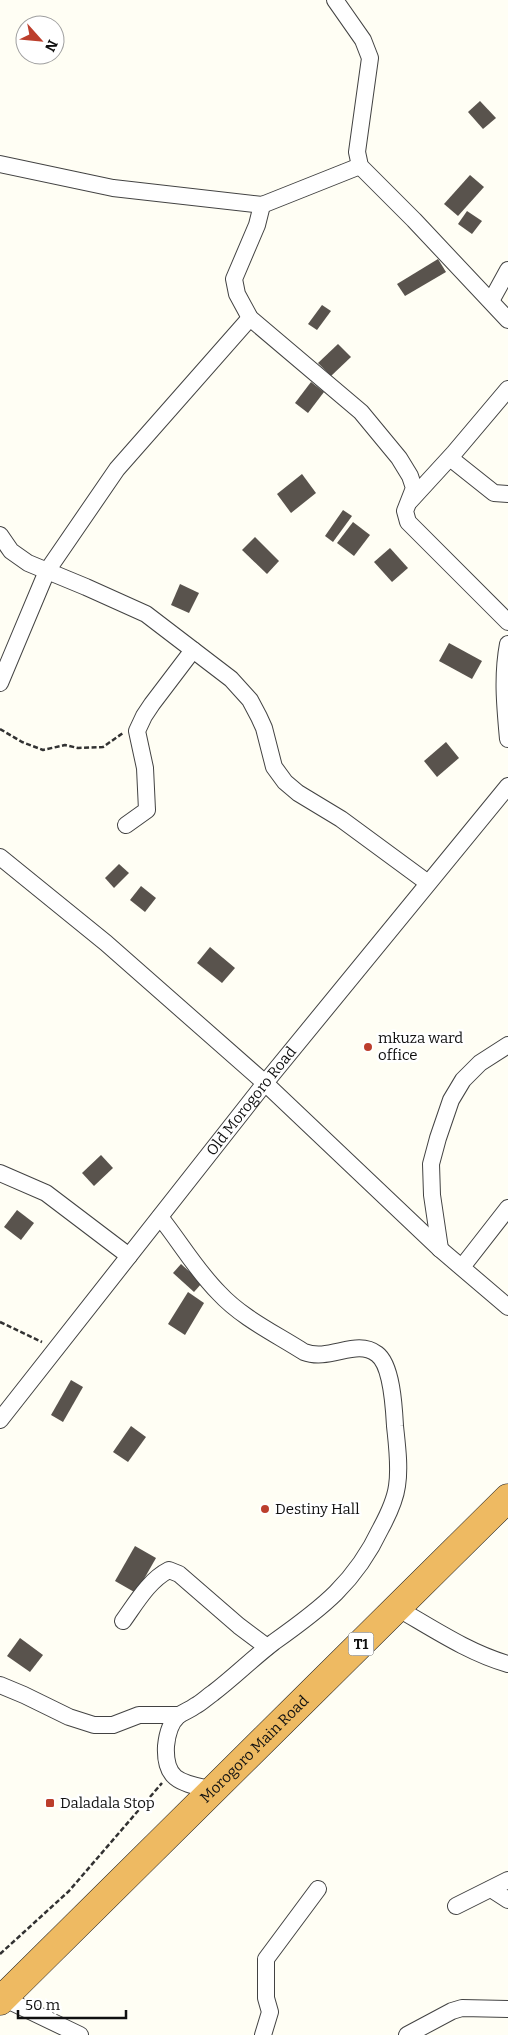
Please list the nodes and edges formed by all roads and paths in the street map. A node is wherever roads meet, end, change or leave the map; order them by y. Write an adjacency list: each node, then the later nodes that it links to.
1 (335, 0): 3 (street)
2 (0, 164): 4 (street)
3 (360, 166): 4 (street); 6 (street)
4 (262, 205): 7 (street)
5 (508, 270): 6 (street)
6 (491, 302): 8 (street)
7 (250, 318): 12 (street); 14 (street)
8 (508, 320)
9 (508, 389): 10 (street)
10 (450, 458): 11 (street); 12 (street)
11 (508, 494)
12 (410, 501): 15 (street)
13 (0, 535): 14 (street)
14 (47, 571): 17 (street); 18 (street)
15 (508, 622)
16 (508, 644): 21 (street)
17 (193, 650): 19 (street); 26 (street)
18 (0, 683)
19 (144, 716): 20 (path); 24 (street)
20 (0, 729)
21 (508, 739)
22 (508, 773): 23 (street)
23 (508, 786): 26 (street, Old Morogoro Road)
24 (126, 825)
25 (0, 857): 28 (street)
26 (428, 883): 28 (street, Old Morogoro Road)
27 (508, 1045): 32 (street)
28 (265, 1083): 31 (street, Old Morogoro Road); 32 (street)
29 (0, 1173): 33 (street)
30 (508, 1208): 34 (street)
31 (160, 1217): 33 (street, Old Morogoro Road); 42 (street)
32 (440, 1249): 34 (street)
33 (130, 1256): 37 (street, Old Morogoro Road)
34 (462, 1267): 35 (street)
35 (508, 1307)
36 (0, 1322): 37 (path)
37 (56, 1349): 38 (street, Old Morogoro Road)
38 (0, 1420)
39 (508, 1498): 40 (highway, Morogoro Main Road / T1)
40 (397, 1608): 43 (street); 47 (highway, Morogoro Main Road / T1)
41 (123, 1620): 42 (street)
42 (267, 1648): 45 (street)
43 (508, 1664)
44 (0, 1685): 45 (street)
45 (178, 1715): 46 (street)
46 (170, 1773): 47 (street); 53 (path)
47 (214, 1790): 54 (highway, Morogoro Main Road / T1)
48 (508, 1880): 50 (street)
49 (318, 1889): 57 (street)
50 (491, 1889): 51 (street); 52 (street)
51 (508, 1900)
52 (456, 1906)
53 (0, 1954)
54 (1, 2000): 56 (street)
55 (508, 2009): 58 (street)
56 (80, 2035)
57 (263, 2035)
58 (407, 2035)

